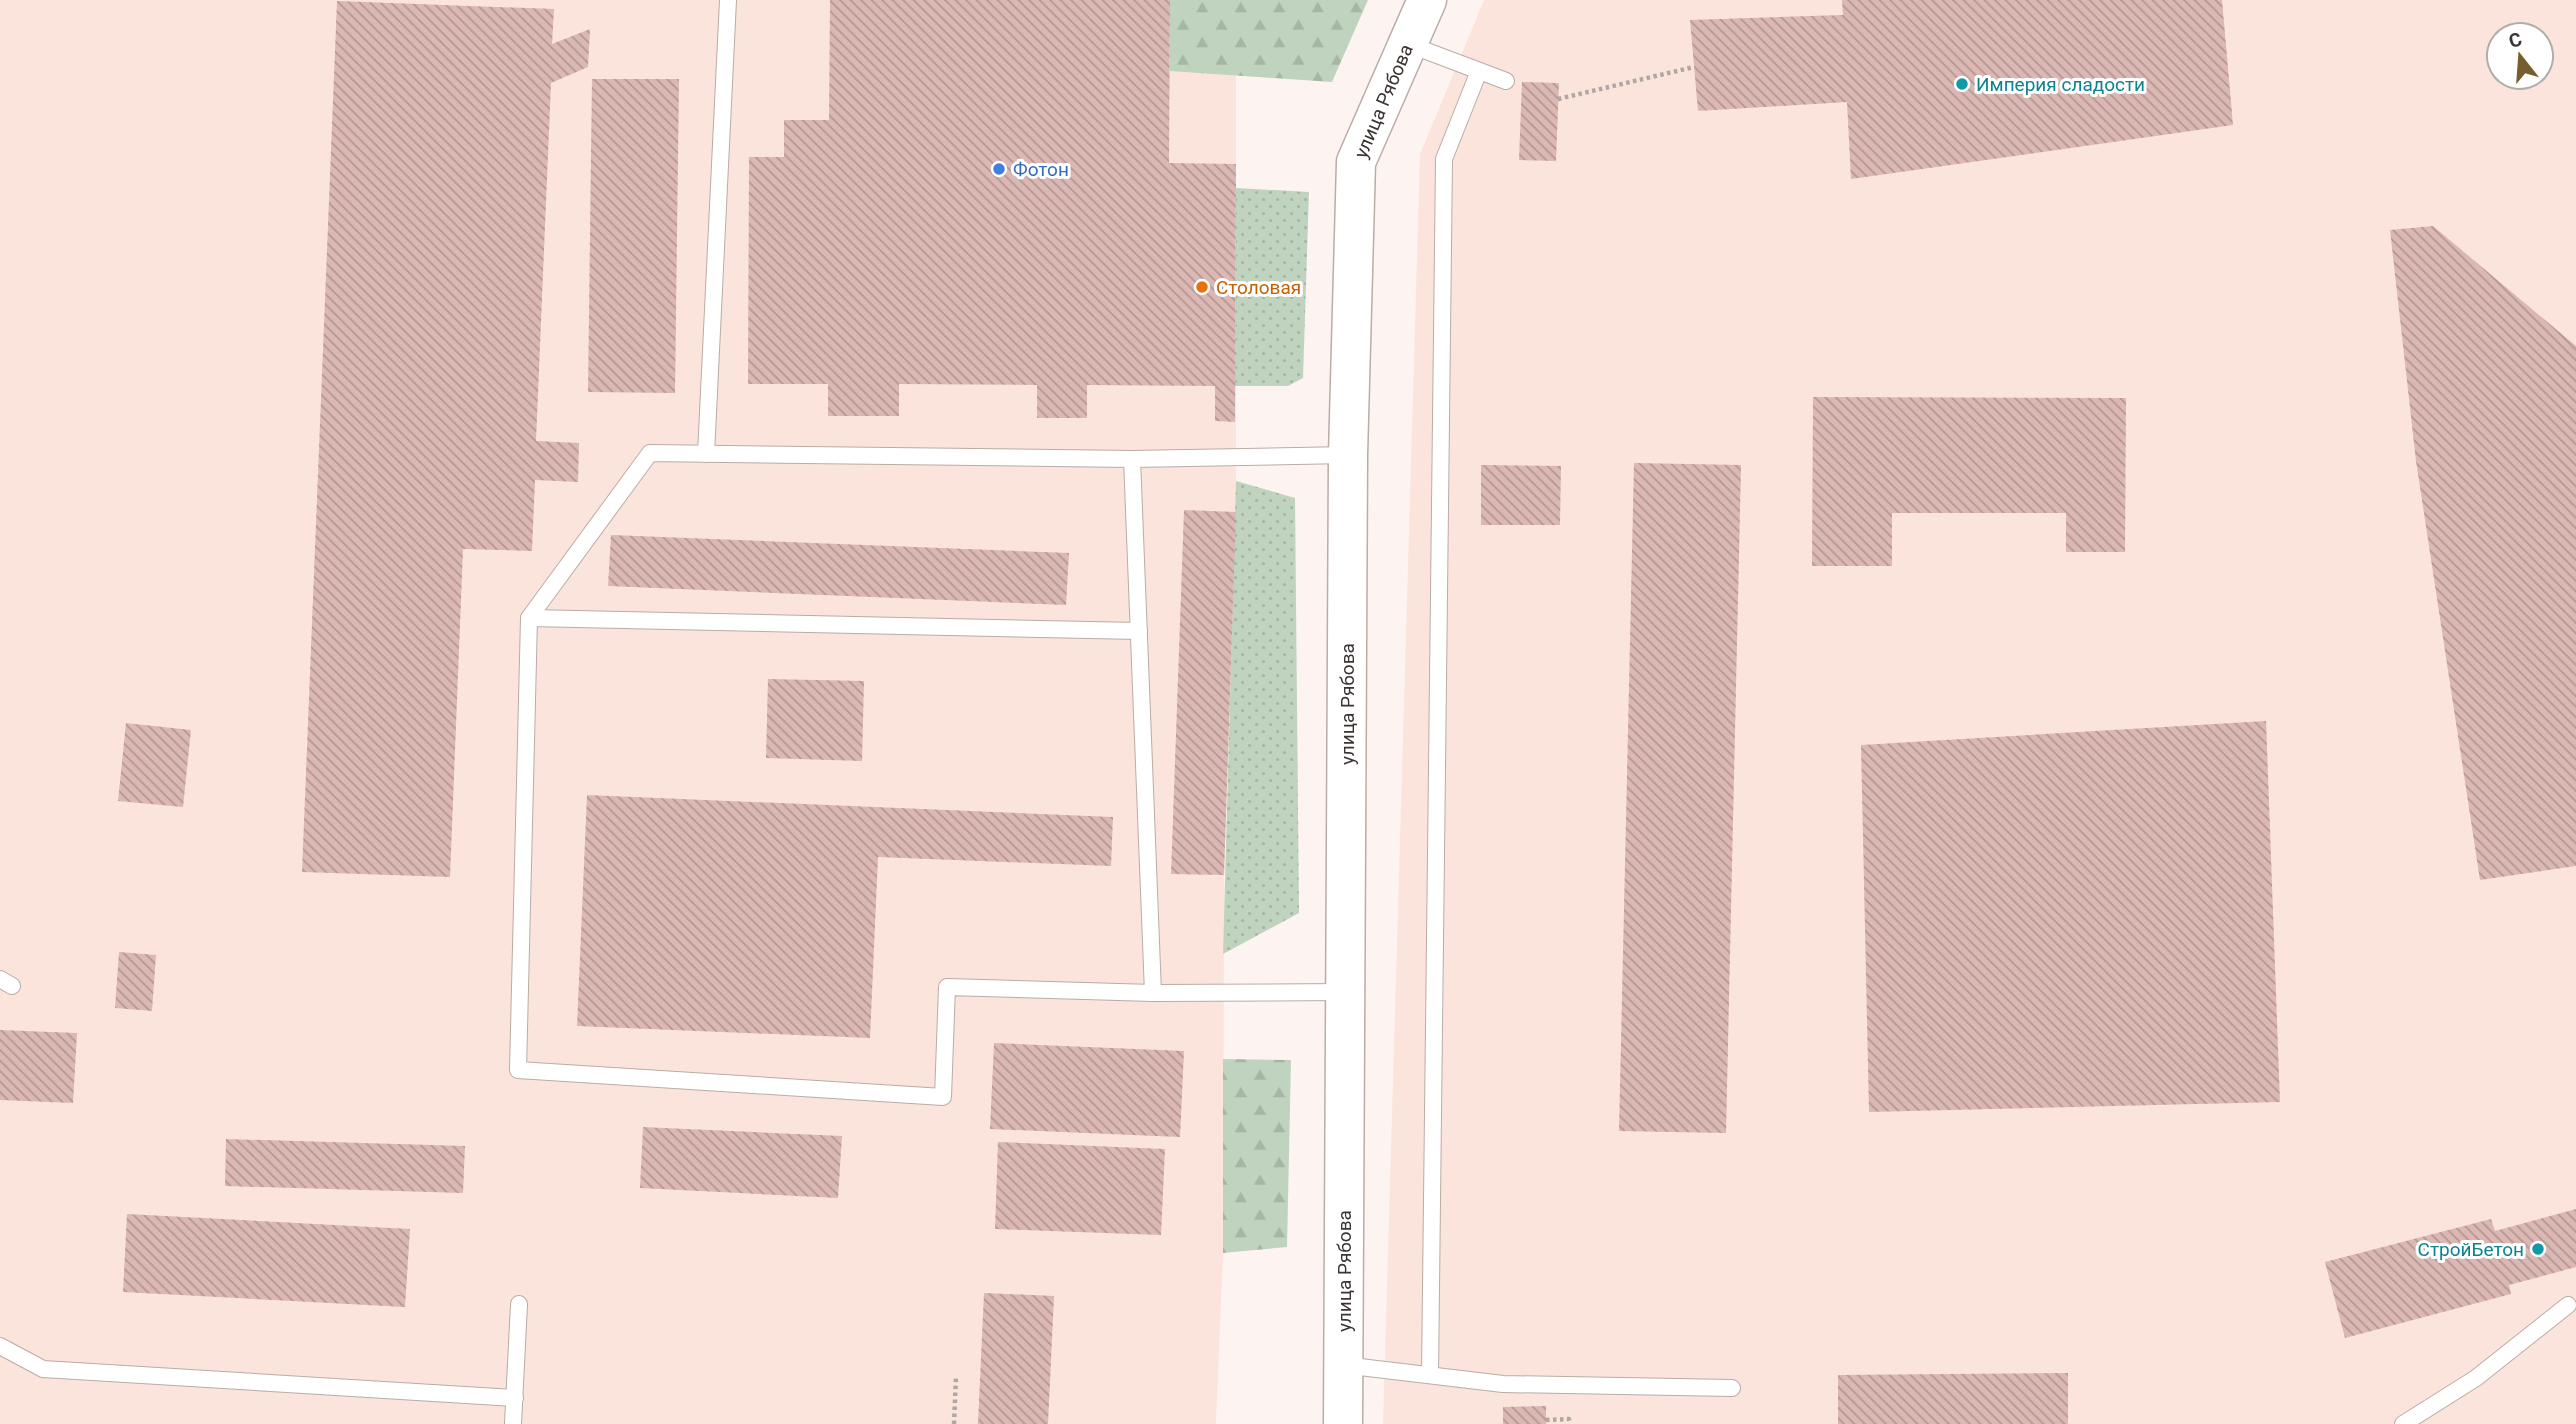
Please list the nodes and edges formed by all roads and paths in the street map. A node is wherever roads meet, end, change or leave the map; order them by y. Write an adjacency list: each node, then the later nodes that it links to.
1 (728, 0): 8 (lane)
2 (1427, 0): 3 (street, улица Рябова)
3 (1408, 44): 5 (lane); 9 (street, улица Рябова)
4 (1694, 67): 7 (path)
5 (1479, 71): 6 (lane); 19 (lane)
6 (1506, 81)
7 (1558, 99)
8 (706, 454): 10 (lane); 11 (lane)
9 (1348, 454): 10 (lane); 13 (street, улица Рябова)
10 (1132, 459): 12 (lane)
11 (529, 618): 12 (lane); 14 (lane)
12 (1139, 631): 14 (lane)
13 (1345, 992): 14 (lane); 18 (street, улица Рябова)
14 (1153, 993)
15 (519, 1304): 22 (lane)
16 (2568, 1305): 28 (lane)
17 (0, 1346): 22 (lane)
18 (1343, 1365): 19 (lane); 26 (street, улица Рябова)
19 (1430, 1375): 21 (lane)
20 (956, 1377): 25 (path)
21 (1732, 1388)
22 (515, 1398): 24 (lane)
23 (1546, 1420): 27 (path)
24 (513, 1424)
25 (954, 1424)
26 (1343, 1424)
27 (1569, 1424)
28 (2403, 1424)

